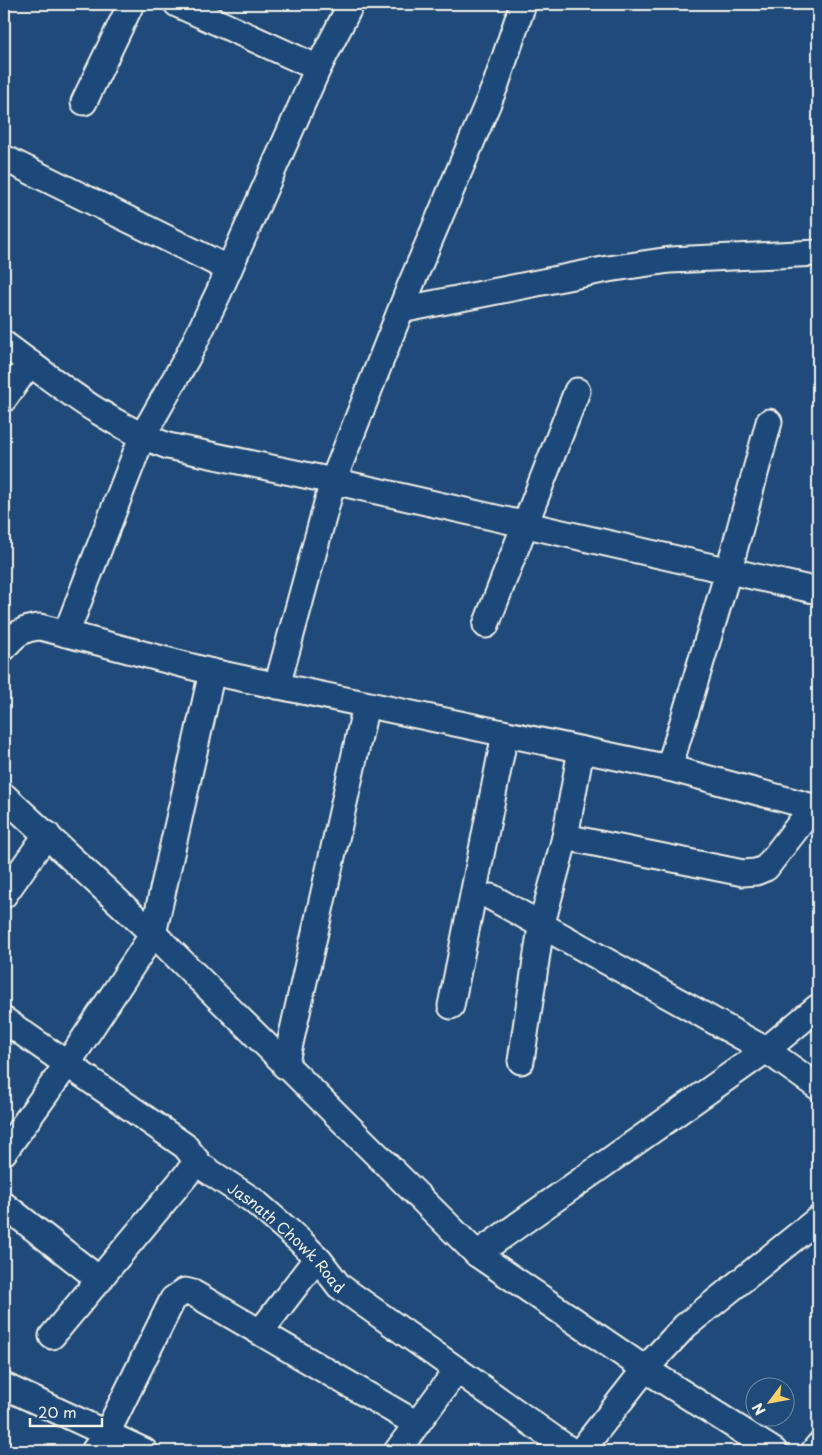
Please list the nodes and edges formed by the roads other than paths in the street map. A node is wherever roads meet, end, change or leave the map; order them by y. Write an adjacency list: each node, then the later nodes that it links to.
1 (131, 4): 6 (street)
2 (178, 4): 5 (street)
3 (351, 4): 5 (street)
4 (522, 4): 10 (street)
5 (318, 68): 9 (street)
6 (84, 102)
7 (4, 158): 9 (street)
8 (818, 253): 10 (street)
9 (229, 269): 16 (street)
10 (400, 310): 17 (street)
11 (4, 344): 12 (street)
12 (30, 363): 14 (street); 16 (street)
13 (576, 391): 18 (street)
14 (4, 399)
15 (769, 422): 19 (street)
16 (142, 437): 17 (street); 22 (street)
17 (332, 480): 18 (street); 25 (street)
18 (526, 524): 19 (street); 21 (street)
19 (729, 569): 20 (street); 29 (street)
20 (818, 591)
21 (486, 625)
22 (66, 634): 23 (street); 24 (street)
23 (5, 644)
24 (212, 672): 25 (street); 37 (street)
25 (276, 686): 26 (street)
26 (366, 705): 27 (street); 44 (street)
27 (505, 734): 28 (street); 38 (street)
28 (582, 750): 29 (street); 33 (street)
29 (669, 768): 31 (street)
30 (4, 796): 32 (street)
31 (816, 809): 33 (street)
32 (47, 834): 34 (street); 37 (street)
33 (565, 837): 36 (street)
34 (4, 895)
35 (490, 896): 36 (street)
36 (541, 926): 41 (street); 42 (street)
37 (153, 934): 43 (street); 44 (street)
38 (450, 1006)
39 (818, 1007): 41 (street)
40 (4, 1020): 43 (street, Jasnath Chowk Road)
41 (766, 1050): 45 (street); 50 (street)
42 (521, 1061)
43 (68, 1063): 46 (street); 47 (street, Jasnath Chowk Road)
44 (285, 1066): 50 (street)
45 (818, 1087)
46 (4, 1152)
47 (197, 1162): 51 (street, Jasnath Chowk Road); 52 (street)
48 (4, 1206): 52 (street)
49 (818, 1219): 55 (street)
50 (477, 1254): 55 (street)
51 (317, 1258): 53 (street); 56 (street, Jasnath Chowk Road)
52 (100, 1280): 54 (street)
53 (261, 1331): 58 (street); 59 (street)
54 (52, 1336)
55 (646, 1370): 64 (street); 65 (street)
56 (456, 1371): 58 (street); 63 (street, Jasnath Chowk Road)
57 (4, 1386): 59 (street)
58 (417, 1424): 62 (street)
59 (100, 1442): 61 (street)
60 (818, 1446): 66 (street)
61 (144, 1451)
62 (397, 1451)
63 (571, 1451)
64 (581, 1451)
65 (774, 1451)
66 (814, 1451)

